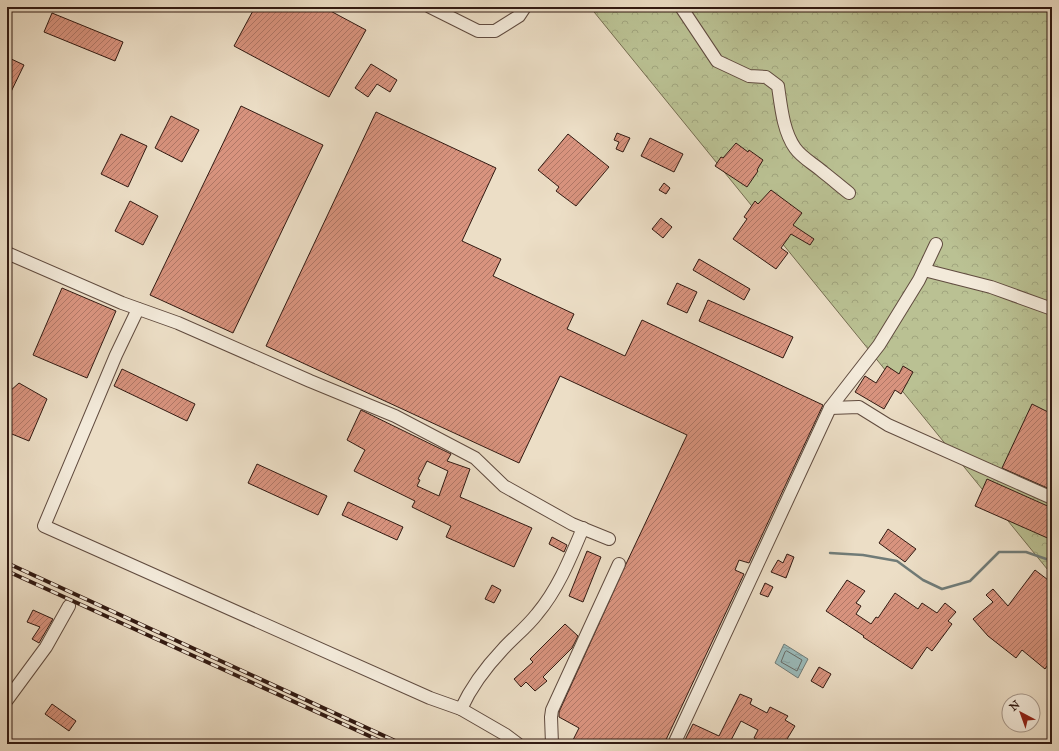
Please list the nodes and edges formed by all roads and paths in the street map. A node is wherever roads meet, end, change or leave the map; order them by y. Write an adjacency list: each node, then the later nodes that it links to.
1 (430, 7): 2 (street)
2 (525, 7)
3 (681, 7): 4 (street)
4 (849, 193)
5 (936, 244): 7 (street)
6 (7, 253): 8 (street)
7 (924, 270): 9 (street); 10 (street)
8 (138, 309): 12 (street); 17 (street)
9 (1052, 309)
10 (830, 408): 11 (street); 20 (street)
11 (1052, 498)
12 (583, 528): 13 (street); 17 (street)
13 (609, 539)
14 (619, 564): 19 (street)
15 (69, 606): 16 (street)
16 (7, 700)
17 (461, 709): 18 (street)
18 (518, 744)
19 (552, 744)
20 (674, 744)

